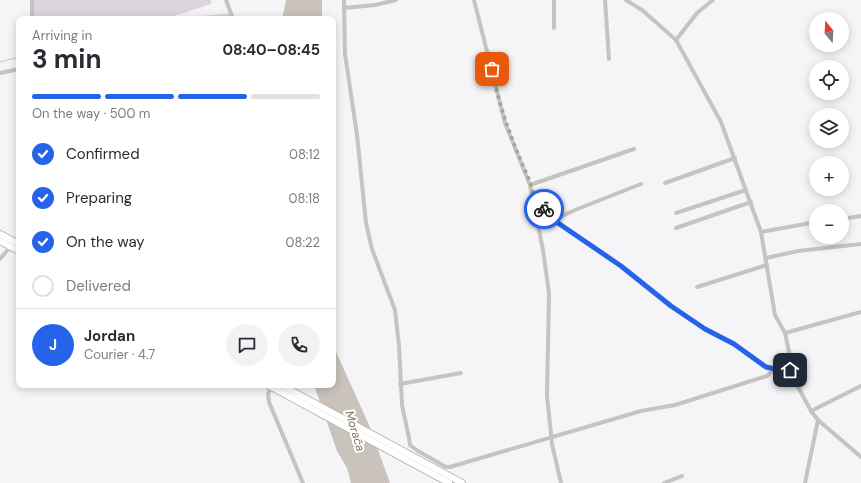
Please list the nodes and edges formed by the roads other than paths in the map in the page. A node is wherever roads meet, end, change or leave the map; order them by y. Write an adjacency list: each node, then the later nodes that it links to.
1 (32, 0): 12 (street)
2 (226, 0): 13 (street)
3 (344, 0): 11 (street)
4 (396, 0): 11 (street)
5 (474, 0): 23 (street)
6 (554, 0): 14 (street)
7 (605, 0): 16 (street)
8 (626, 0): 10 (street)
9 (713, 0): 15 (street)
10 (635, 2): 15 (street)
11 (344, 8): 47 (street)
12 (32, 16)
13 (232, 16)
14 (554, 28)
15 (676, 40): 20 (street)
16 (609, 59)
17 (16, 70): 18 (street)
18 (0, 73)
19 (634, 149): 23 (street)
20 (735, 158): 21 (street); 24 (street)
21 (665, 183)
22 (641, 184): 30 (street)
23 (530, 185): 25 (street)
24 (746, 190): 26 (street); 27 (street)
25 (533, 196): 30 (street); 55 (street)
26 (751, 202): 32 (street); 33 (street)
27 (676, 213)
28 (861, 216): 29 (street)
29 (849, 218)
30 (554, 220): 44 (street)
31 (809, 223): 33 (street)
32 (676, 228)
33 (761, 232): 38 (street)
34 (0, 234): 36 (main road)
35 (0, 241): 36 (main road)
36 (16, 243): 39 (street)
37 (861, 244): 38 (street)
38 (766, 258): 40 (street)
39 (0, 259)
40 (767, 265): 41 (street); 43 (street)
41 (696, 287)
42 (861, 312): 43 (street)
43 (785, 333): 45 (street)
44 (773, 370): 45 (street); 55 (street)
45 (789, 372): 53 (street)
46 (461, 373): 47 (street)
47 (400, 384): 55 (street)
48 (861, 386): 53 (street)
49 (269, 388): 59 (street)
50 (273, 388): 52 (main road)
51 (284, 388): 52 (main road)
52 (307, 403): 56 (main road)
53 (811, 411): 54 (street)
54 (818, 420): 57 (street); 64 (street)
55 (551, 437): 62 (street)
56 (388, 446): 60 (main road); 61 (main road)
57 (861, 457)
58 (682, 476): 63 (street)
59 (303, 483)
60 (450, 483)
61 (462, 483)
62 (561, 483)
63 (664, 483)
64 (805, 483)

